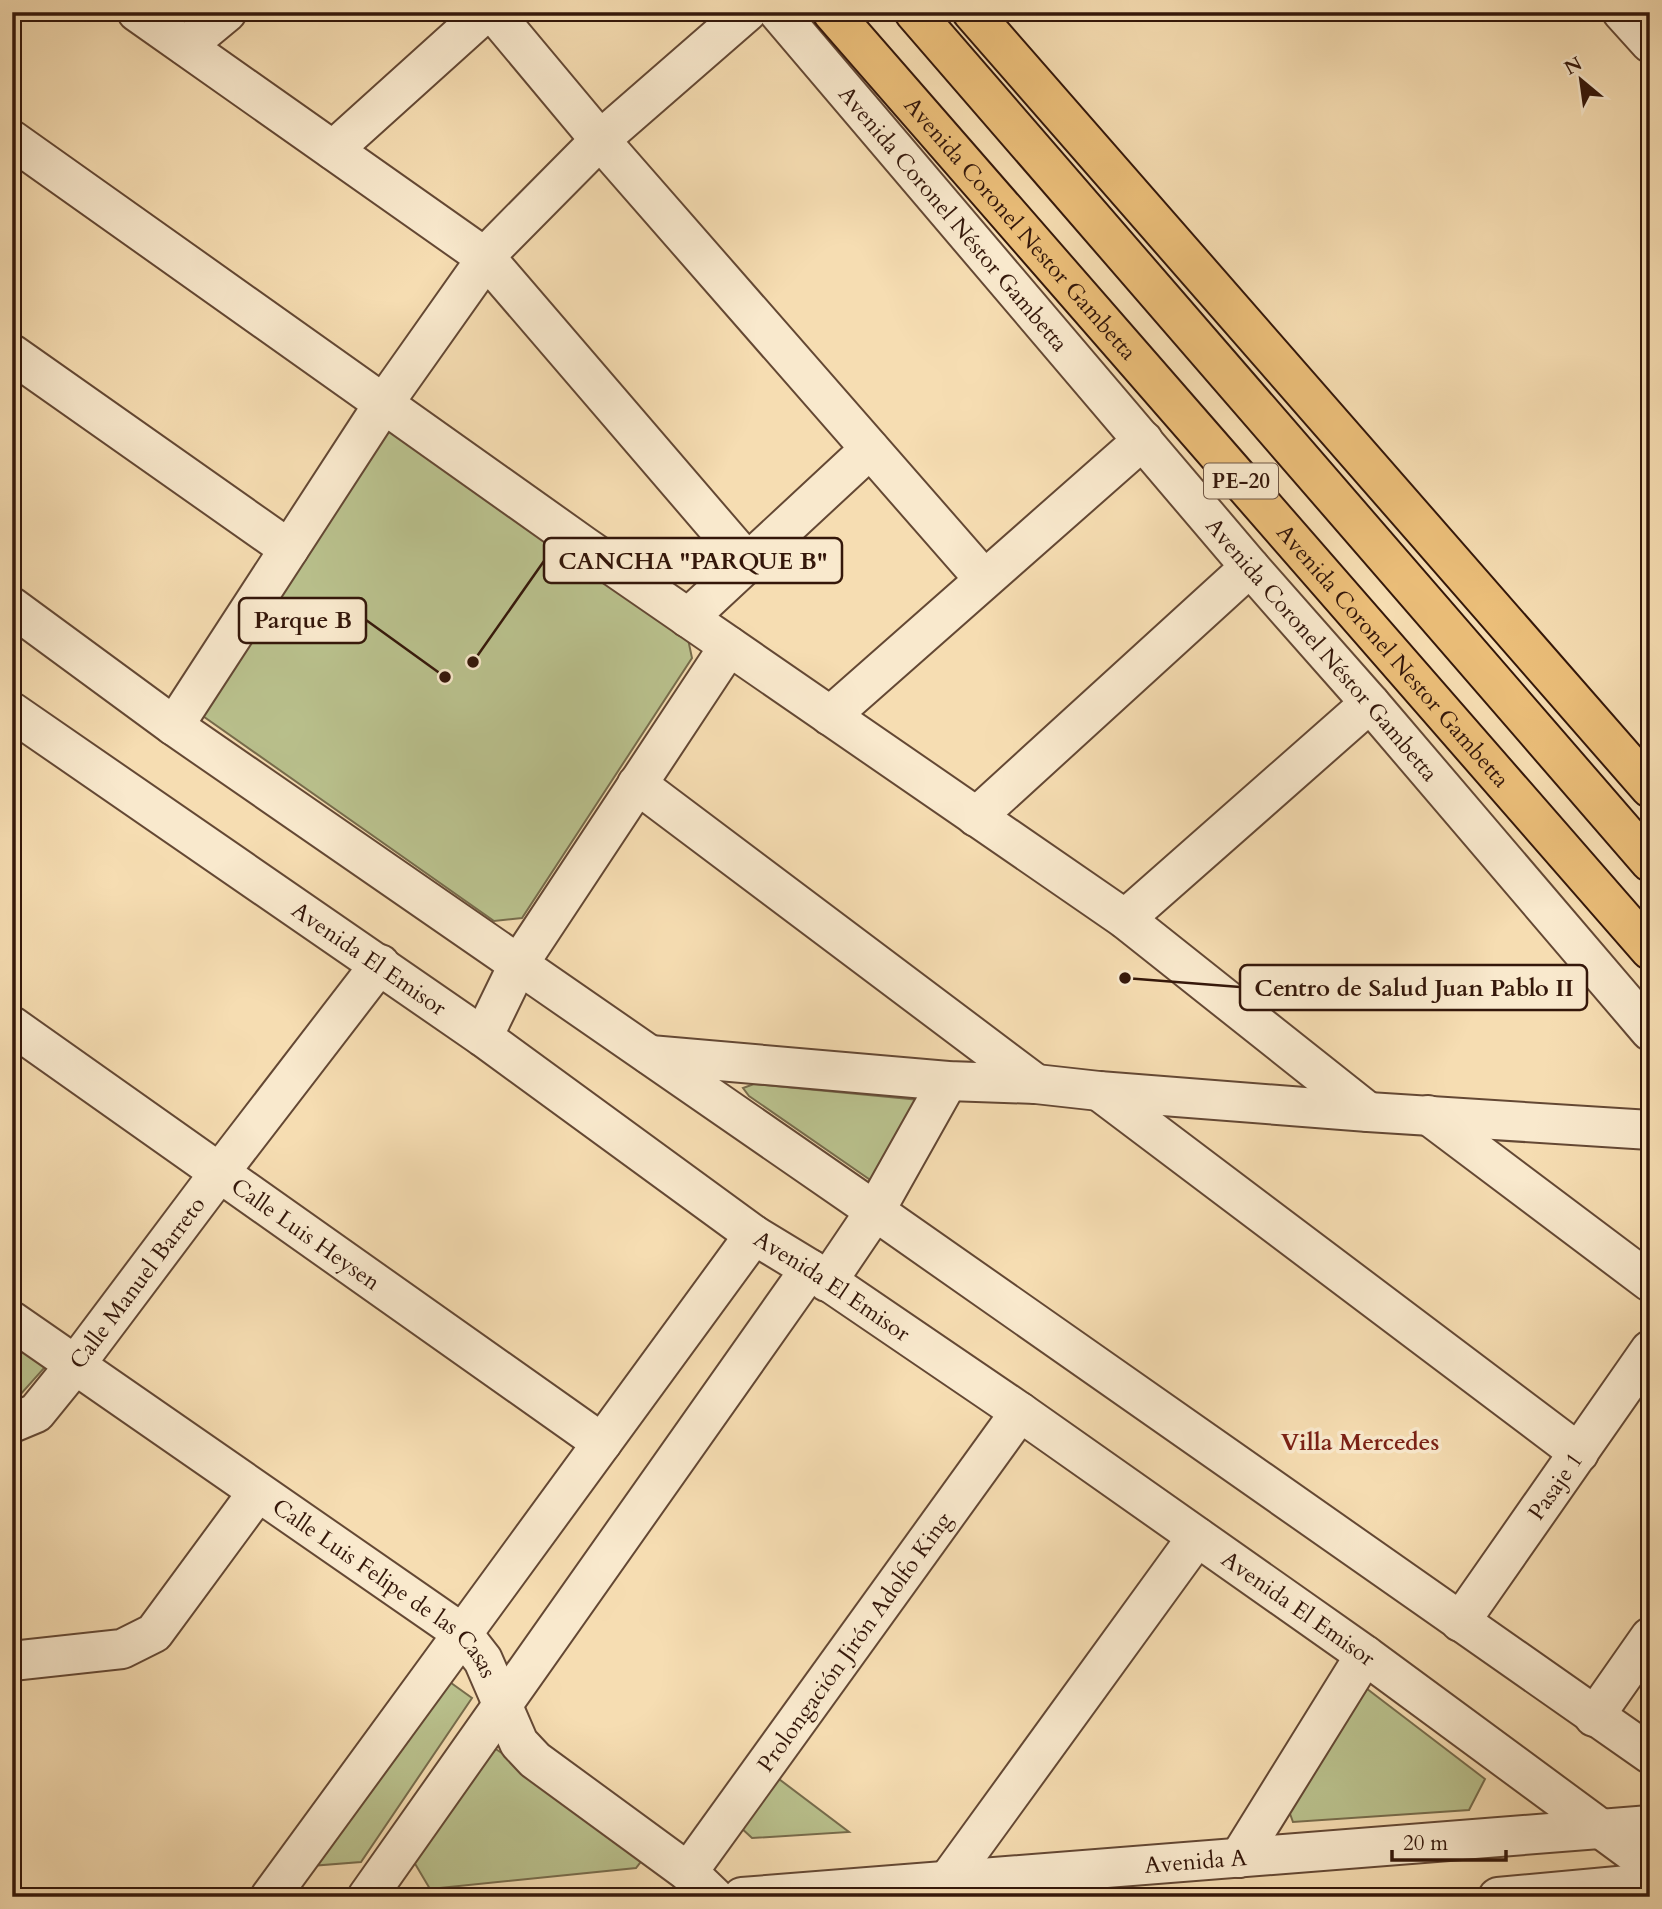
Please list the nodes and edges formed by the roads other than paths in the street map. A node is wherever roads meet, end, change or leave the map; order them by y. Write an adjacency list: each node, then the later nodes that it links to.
1 (137, 12): 12 (street)
2 (226, 12): 12 (street)
3 (486, 12): 15 (street)
4 (493, 12): 14 (street)
5 (747, 12): 14 (street)
6 (778, 12): 19 (street, Avenida Coronel Néstor Gambetta)
7 (832, 12): 37 (highway, Avenida Coronel Nestor Gambetta / PE-20)
8 (914, 12): 35 (highway)
9 (972, 12): 33 (highway)
10 (1622, 12): 11 (street)
11 (1650, 43)
12 (186, 46): 15 (street)
13 (12, 140): 18 (street)
14 (600, 140): 16 (street); 20 (street)
15 (332, 150): 16 (street)
16 (486, 258): 18 (street); 22 (street)
17 (12, 354): 21 (street)
18 (384, 403): 21 (street); 26 (street)
19 (1143, 440): 23 (street, Avenida Coronel Néstor Gambetta); 24 (street)
20 (870, 449): 22 (street); 24 (street)
21 (289, 549): 31 (street)
22 (748, 563): 26 (street)
23 (1250, 567): 28 (street, Avenida Coronel Néstor Gambetta); 34 (street)
24 (984, 579): 30 (street)
25 (12, 607): 31 (street)
26 (688, 618): 27 (street)
27 (729, 646): 30 (street); 32 (street)
28 (1370, 703): 36 (street); 41 (street, Avenida Coronel Néstor Gambetta)
29 (12, 712): 38 (street, Avenida El Emisor)
30 (830, 716): 34 (street)
31 (174, 726): 39 (street)
32 (637, 784): 39 (street); 45 (street)
33 (1650, 788)
34 (976, 817): 36 (street)
35 (1650, 862)
36 (1125, 919): 47 (street)
37 (1650, 950)
38 (380, 964): 42 (street, Avenida El Emisor); 50 (street, Calle Manuel Barreto)
39 (517, 965): 42 (street); 43 (street)
40 (12, 1027): 50 (street, Calle Luis Heysen)
41 (1650, 1031)
42 (483, 1037): 52 (street, Avenida El Emisor)
43 (649, 1055): 44 (street); 51 (street)
44 (948, 1081): 45 (street); 51 (street)
45 (1036, 1084): 46 (street)
46 (1099, 1091): 47 (street); 61 (street)
47 (1368, 1112): 48 (street)
48 (1428, 1115): 49 (street); 54 (street)
49 (1650, 1129)
50 (220, 1171): 57 (street, Calle Manuel Barreto); 60 (street, Calle Luis Heysen)
51 (875, 1211): 53 (street); 64 (street)
52 (754, 1235): 53 (street, Avenida El Emisor); 60 (street)
53 (819, 1276): 58 (street, Avenida El Emisor); 69 (street)
54 (1650, 1282)
55 (12, 1321): 57 (street, Calle Luis Felipe de las Casas)
56 (1650, 1350): 61 (street, Pasaje 1)
57 (75, 1365): 59 (street, Calle Manuel Barreto); 62 (street, Calle Luis Felipe de las Casas)
58 (1020, 1412): 63 (street, Avenida El Emisor); 78 (street, Prolongación Jirón Adolfo King)
59 (12, 1423)
60 (602, 1443): 65 (street)
61 (1579, 1453): 64 (street, Pasaje 1)
62 (257, 1493): 65 (street, Calle Luis Felipe de las Casas); 68 (street)
63 (1197, 1537): 67 (street, Avenida El Emisor); 76 (street)
64 (1460, 1622): 70 (street)
65 (462, 1633): 69 (street, Calle Luis Felipe de las Casas); 79 (street)
66 (1650, 1637): 70 (street)
67 (1365, 1655): 73 (street, Avenida El Emisor); 74 (street)
68 (12, 1661)
69 (503, 1707): 78 (street, Calle Luis Felipe de las Casas); 80 (street)
70 (1594, 1717): 71 (street)
71 (1650, 1754)
72 (1650, 1825): 73 (street, Avenida A)
73 (1601, 1829): 74 (street, Avenida A); 75 (street, Avenida El Emisor)
74 (1239, 1858): 76 (street, Avenida A)
75 (1650, 1866)
76 (948, 1880): 81 (street, Avenida A)
77 (1650, 1883): 82 (street)
78 (701, 1885)
79 (270, 1897)
80 (367, 1897)
81 (742, 1897)
82 (1499, 1897)

